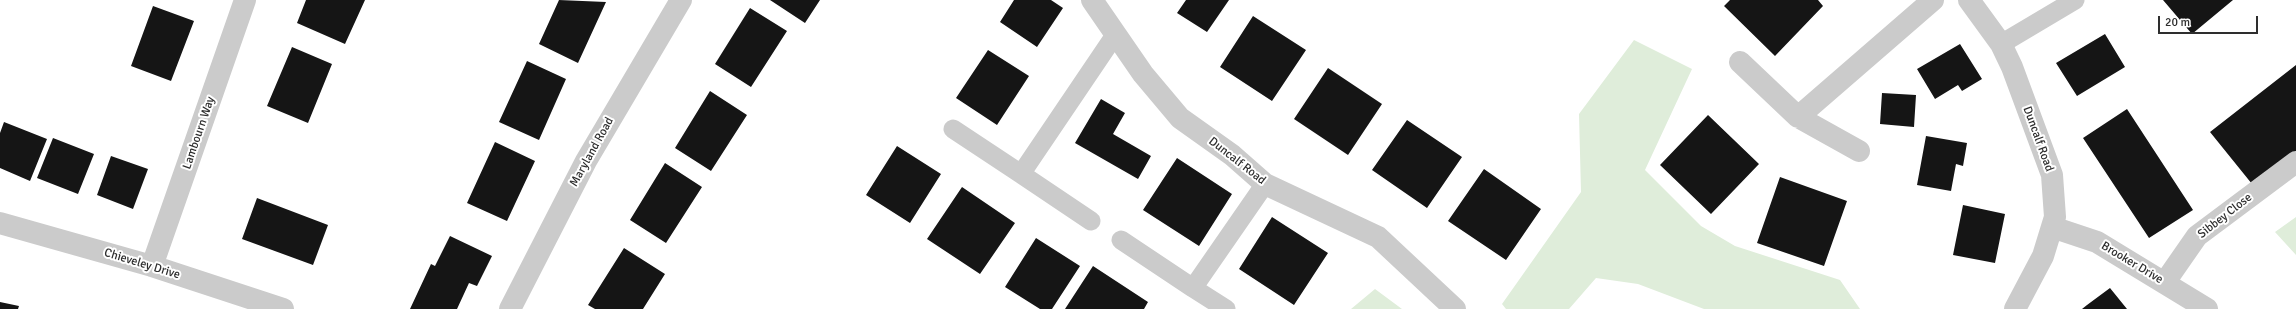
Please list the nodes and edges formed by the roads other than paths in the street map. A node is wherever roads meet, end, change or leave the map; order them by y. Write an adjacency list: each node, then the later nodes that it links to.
1 (245, 0): 20 (street, Lambourn Way)
2 (681, 0): 24 (street, Maryland Road)
3 (1092, 0): 7 (street, Duncalf Road)
4 (1933, 0): 10 (street)
5 (1969, 0): 8 (street, Duncalf Road)
6 (2075, 0): 8 (lane)
7 (1115, 35): 14 (lane); 15 (street, Duncalf Road)
8 (2001, 44): 18 (street, Duncalf Road)
9 (1740, 62): 10 (street)
10 (1798, 117): 12 (street)
11 (953, 129): 14 (lane)
12 (1859, 151)
13 (2296, 162): 21 (street, Sibbey Close)
14 (1021, 174): 16 (lane)
15 (1265, 184): 22 (lane); 26 (street, Duncalf Road)
16 (1091, 221)
17 (0, 223): 20 (street, Chieveley Drive)
18 (2052, 227): 21 (street, Brooker Drive); 27 (street, Duncalf Road)
19 (1121, 240): 22 (lane)
20 (152, 266): 23 (street, Chieveley Drive)
21 (2165, 282): 28 (street, Brooker Drive)
22 (1192, 288): 25 (lane)
23 (283, 309)
24 (510, 309)
25 (1226, 309)
26 (1456, 309)
27 (2015, 309)
28 (2207, 309)

